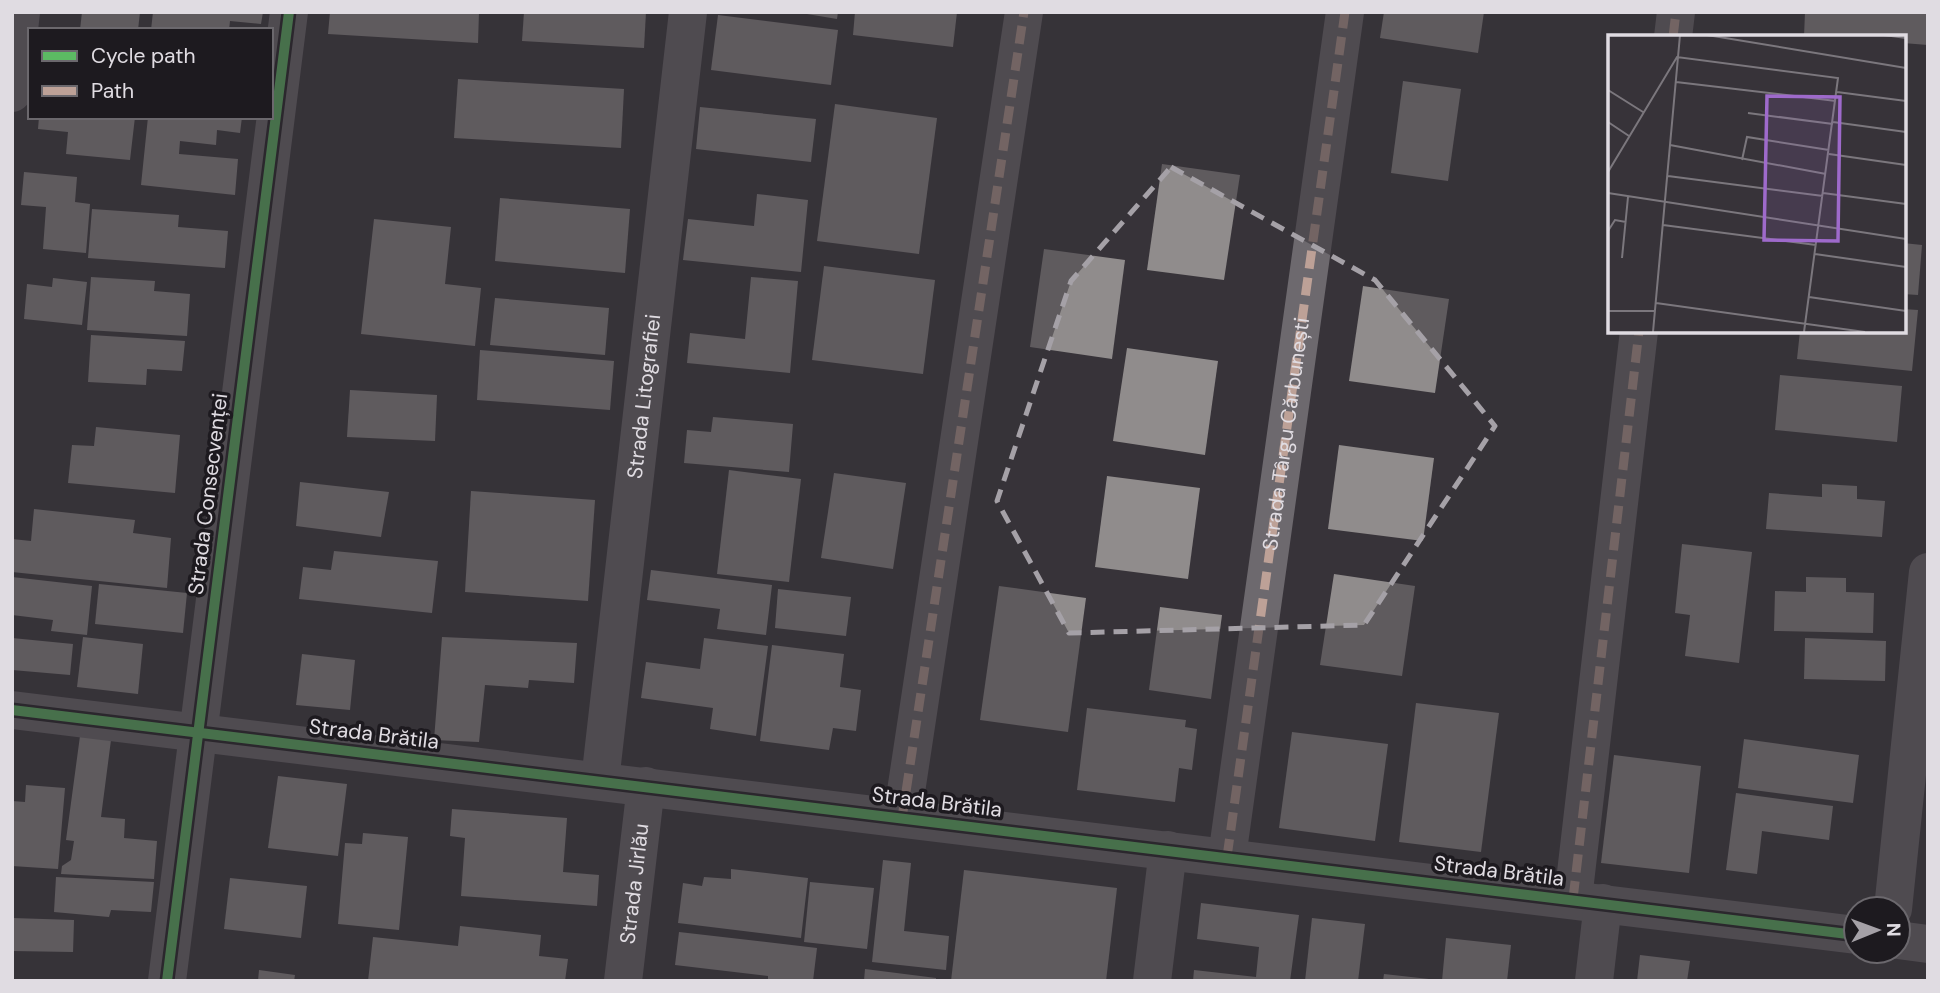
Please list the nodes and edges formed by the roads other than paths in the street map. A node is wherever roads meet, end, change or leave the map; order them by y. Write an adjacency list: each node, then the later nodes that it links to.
1 (21, 12): 8 (street)
2 (289, 12): 12 (street, Strada Consecvenței)
3 (688, 12): 13 (street, Strada Litografiei)
4 (1024, 12): 15 (street)
5 (1345, 12): 17 (street, Strada Târgu Cărbunești)
6 (1676, 12): 7 (street)
7 (1673, 35)
8 (12, 93)
9 (1639, 332): 19 (street)
10 (1928, 572): 18 (street)
11 (12, 709): 12 (street, Strada Brătila)
12 (198, 733): 13 (street, Strada Brătila); 21 (street, Strada Consecvenței)
13 (600, 780): 14 (street, Strada Brătila)
14 (646, 786): 15 (street, Strada Brătila); 22 (street, Strada Jirlău)
15 (902, 818): 16 (street, Strada Brătila)
16 (1168, 850): 17 (street, Strada Brătila); 23 (street)
17 (1227, 857): 19 (street, Strada Brătila)
18 (1894, 895)
19 (1588, 901): 20 (street, Strada Brătila); 24 (street)
20 (1842, 933)
21 (167, 981)
22 (623, 981)
23 (1152, 981)
24 (1594, 981)

